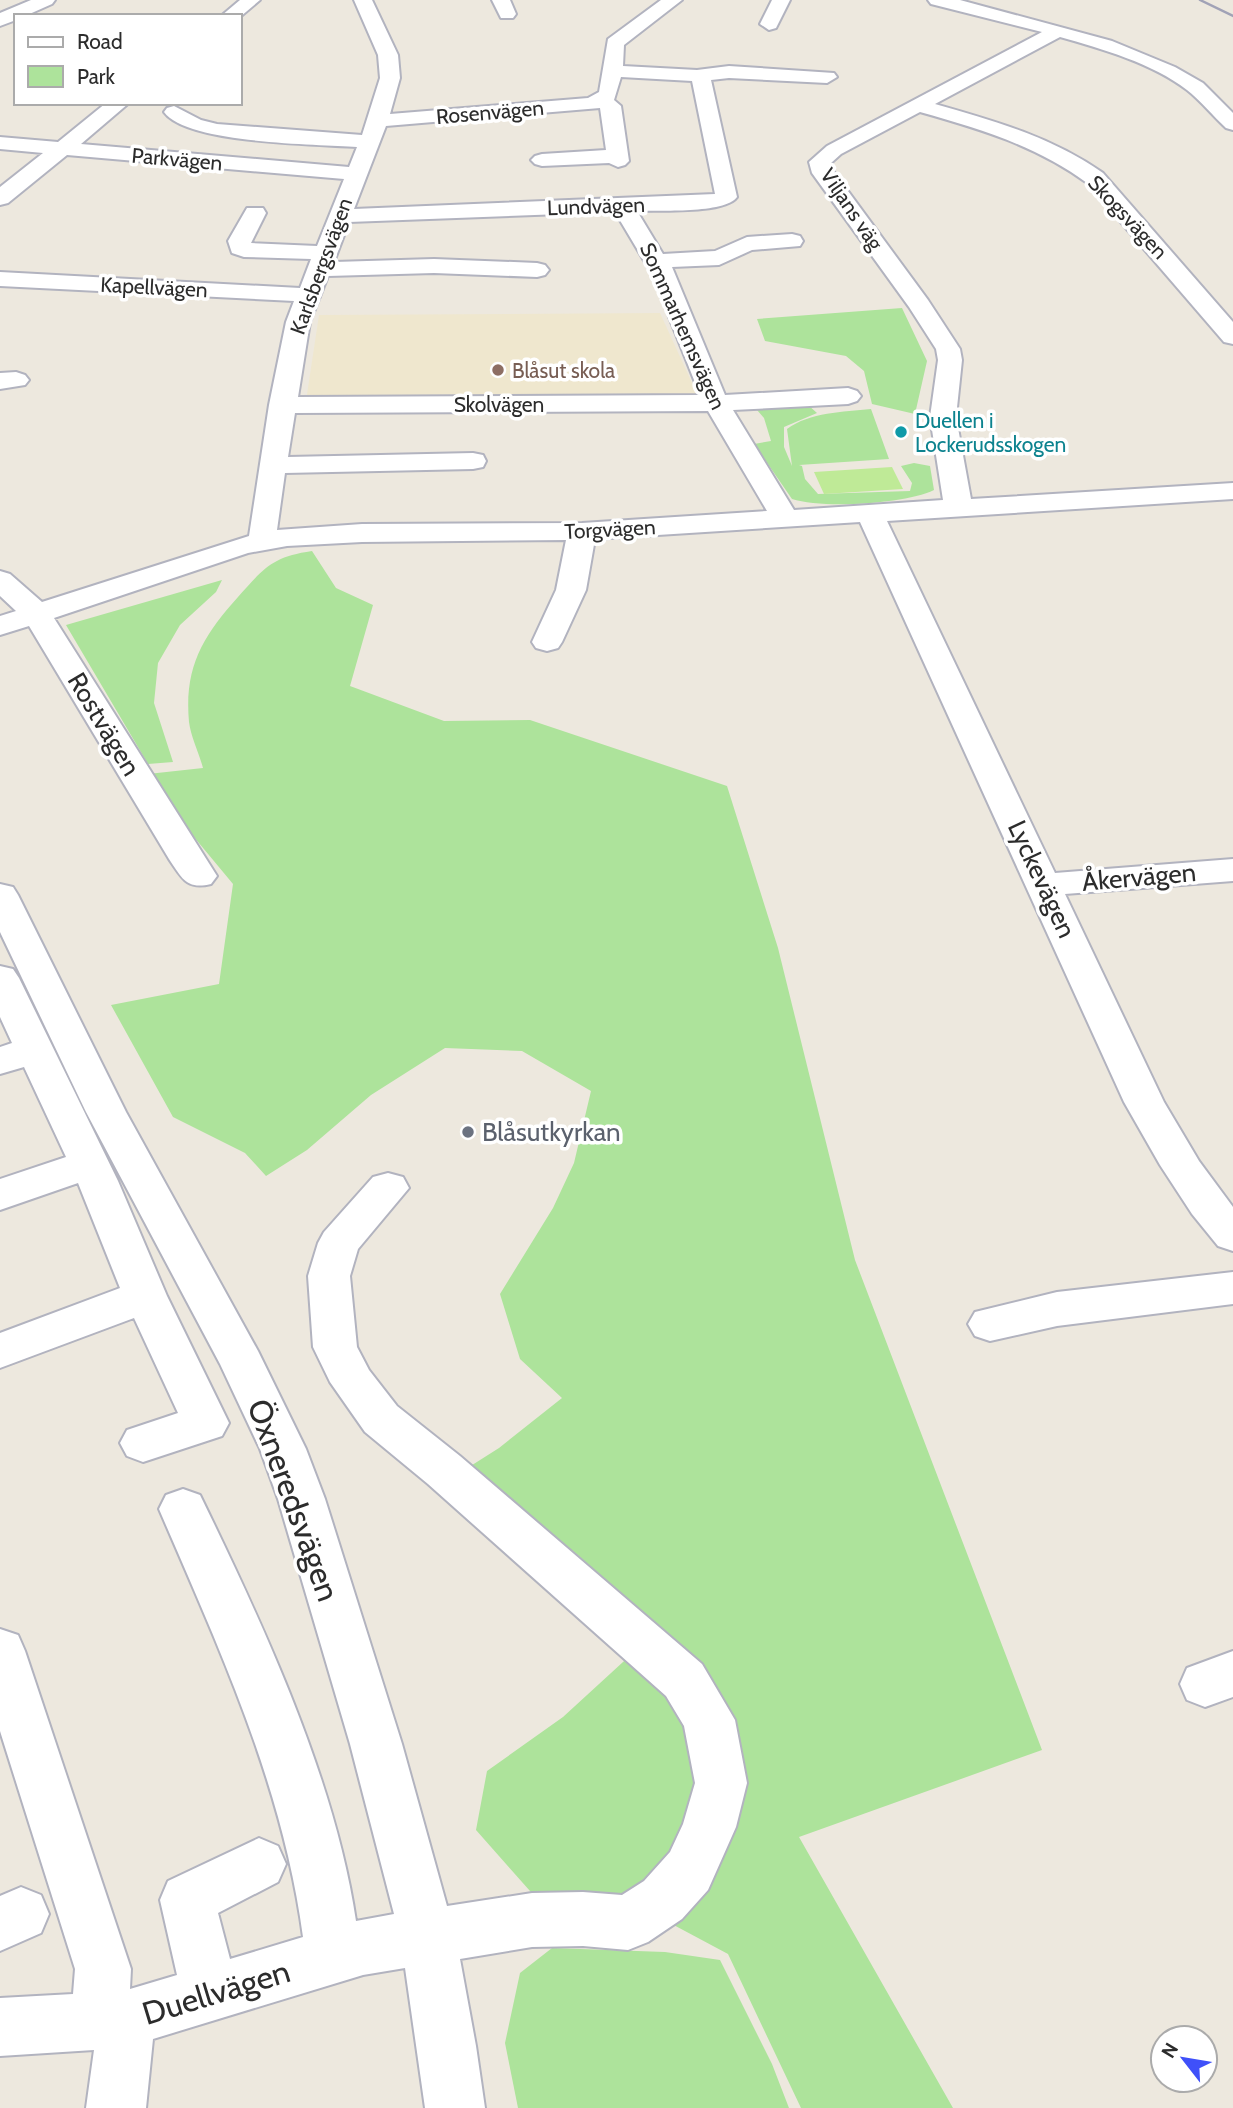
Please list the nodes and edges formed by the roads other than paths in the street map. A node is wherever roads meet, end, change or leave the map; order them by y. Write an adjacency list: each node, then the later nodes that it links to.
1 (46, 0): 10 (street)
2 (251, 0): 9 (street)
3 (363, 0): 22 (street, Karlsbergsvägen)
4 (673, 0): 13 (street)
5 (781, 0): 11 (street)
6 (937, 0): 8 (street)
7 (1025, 2): 8 (street)
8 (983, 11): 12 (street)
9 (233, 14)
10 (0, 20)
11 (769, 24)
12 (1057, 31): 17 (street); 20 (street, Viljans väg)
13 (613, 71): 14 (street); 18 (street)
14 (698, 76): 15 (street); 30 (street, Lundvägen)
15 (827, 77)
16 (1222, 92): 17 (street)
17 (1200, 93): 23 (street)
18 (601, 100): 22 (street, Rosenvägen); 27 (street)
19 (116, 105): 26 (street)
20 (920, 106): 39 (street, Skogsvägen); 46 (street, Viljans väg)
21 (174, 112): 24 (street)
22 (378, 121): 24 (street, Karlsbergsvägen)
23 (1233, 124)
24 (369, 142): 28 (street, Karlsbergsvägen)
25 (0, 143): 26 (street, Parkvägen)
26 (61, 149): 28 (street, Parkvägen); 29 (street)
27 (542, 160)
28 (355, 174): 32 (street, Karlsbergsvägen)
29 (0, 198)
30 (623, 206): 32 (street, Lundvägen); 35 (street, Sommarhemsvägen)
31 (255, 213): 34 (street)
32 (338, 216): 34 (street, Karlsbergsvägen)
33 (792, 241): 35 (street)
34 (321, 261): 36 (street); 38 (street, Karlsbergsvägen)
35 (658, 261): 41 (street, Sommarhemsvägen)
36 (537, 270)
37 (0, 279): 38 (street, Kapellvägen)
38 (307, 295): 42 (street, Karlsbergsvägen)
39 (1233, 337)
40 (848, 396): 41 (street, Skolvägen)
41 (716, 403): 42 (street, Skolvägen); 48 (street, Sommarhemsvägen)
42 (282, 405): 44 (street, Karlsbergsvägen)
43 (473, 461): 44 (street)
44 (272, 465): 50 (street, Karlsbergsvägen)
45 (1233, 491): 46 (street, Torgvägen)
46 (958, 506): 47 (street, Torgvägen)
47 (869, 512): 48 (street, Torgvägen); 57 (street, Lyckevägen)
48 (785, 518): 49 (street, Torgvägen)
49 (582, 531): 50 (street, Torgvägen); 54 (street)
50 (263, 542): 52 (street, Torgvägen)
51 (0, 580): 52 (street, Rostvägen)
52 (37, 614): 53 (street, Torgvägen); 56 (street, Rostvägen)
53 (0, 626)
54 (547, 642)
55 (1233, 870): 57 (street, Åkervägen)
56 (199, 876)
57 (1045, 885): 64 (street, Lyckevägen)
58 (0, 895): 73 (street, Öxneredsvägen)
59 (0, 978): 60 (street)
60 (16, 1056): 61 (street)
61 (89, 1164): 63 (street); 66 (street)
62 (388, 1188): 73 (street, Duellvägen)
63 (0, 1195)
64 (1233, 1235)
65 (1233, 1288): 67 (street)
66 (145, 1296): 68 (street); 69 (street)
67 (990, 1324)
68 (0, 1351)
69 (143, 1443)
70 (183, 1509): 74 (street)
71 (0, 1651): 76 (street)
72 (260, 1864): 75 (street)
73 (429, 1937): 74 (street, Duellvägen); 79 (street, Öxneredsvägen)
74 (333, 1956): 75 (street, Duellvägen)
75 (210, 1993): 76 (street, Duellvägen)
76 (113, 2020): 77 (street, Duellvägen); 78 (street)
77 (0, 2026)
78 (116, 2108)
79 (455, 2108)

